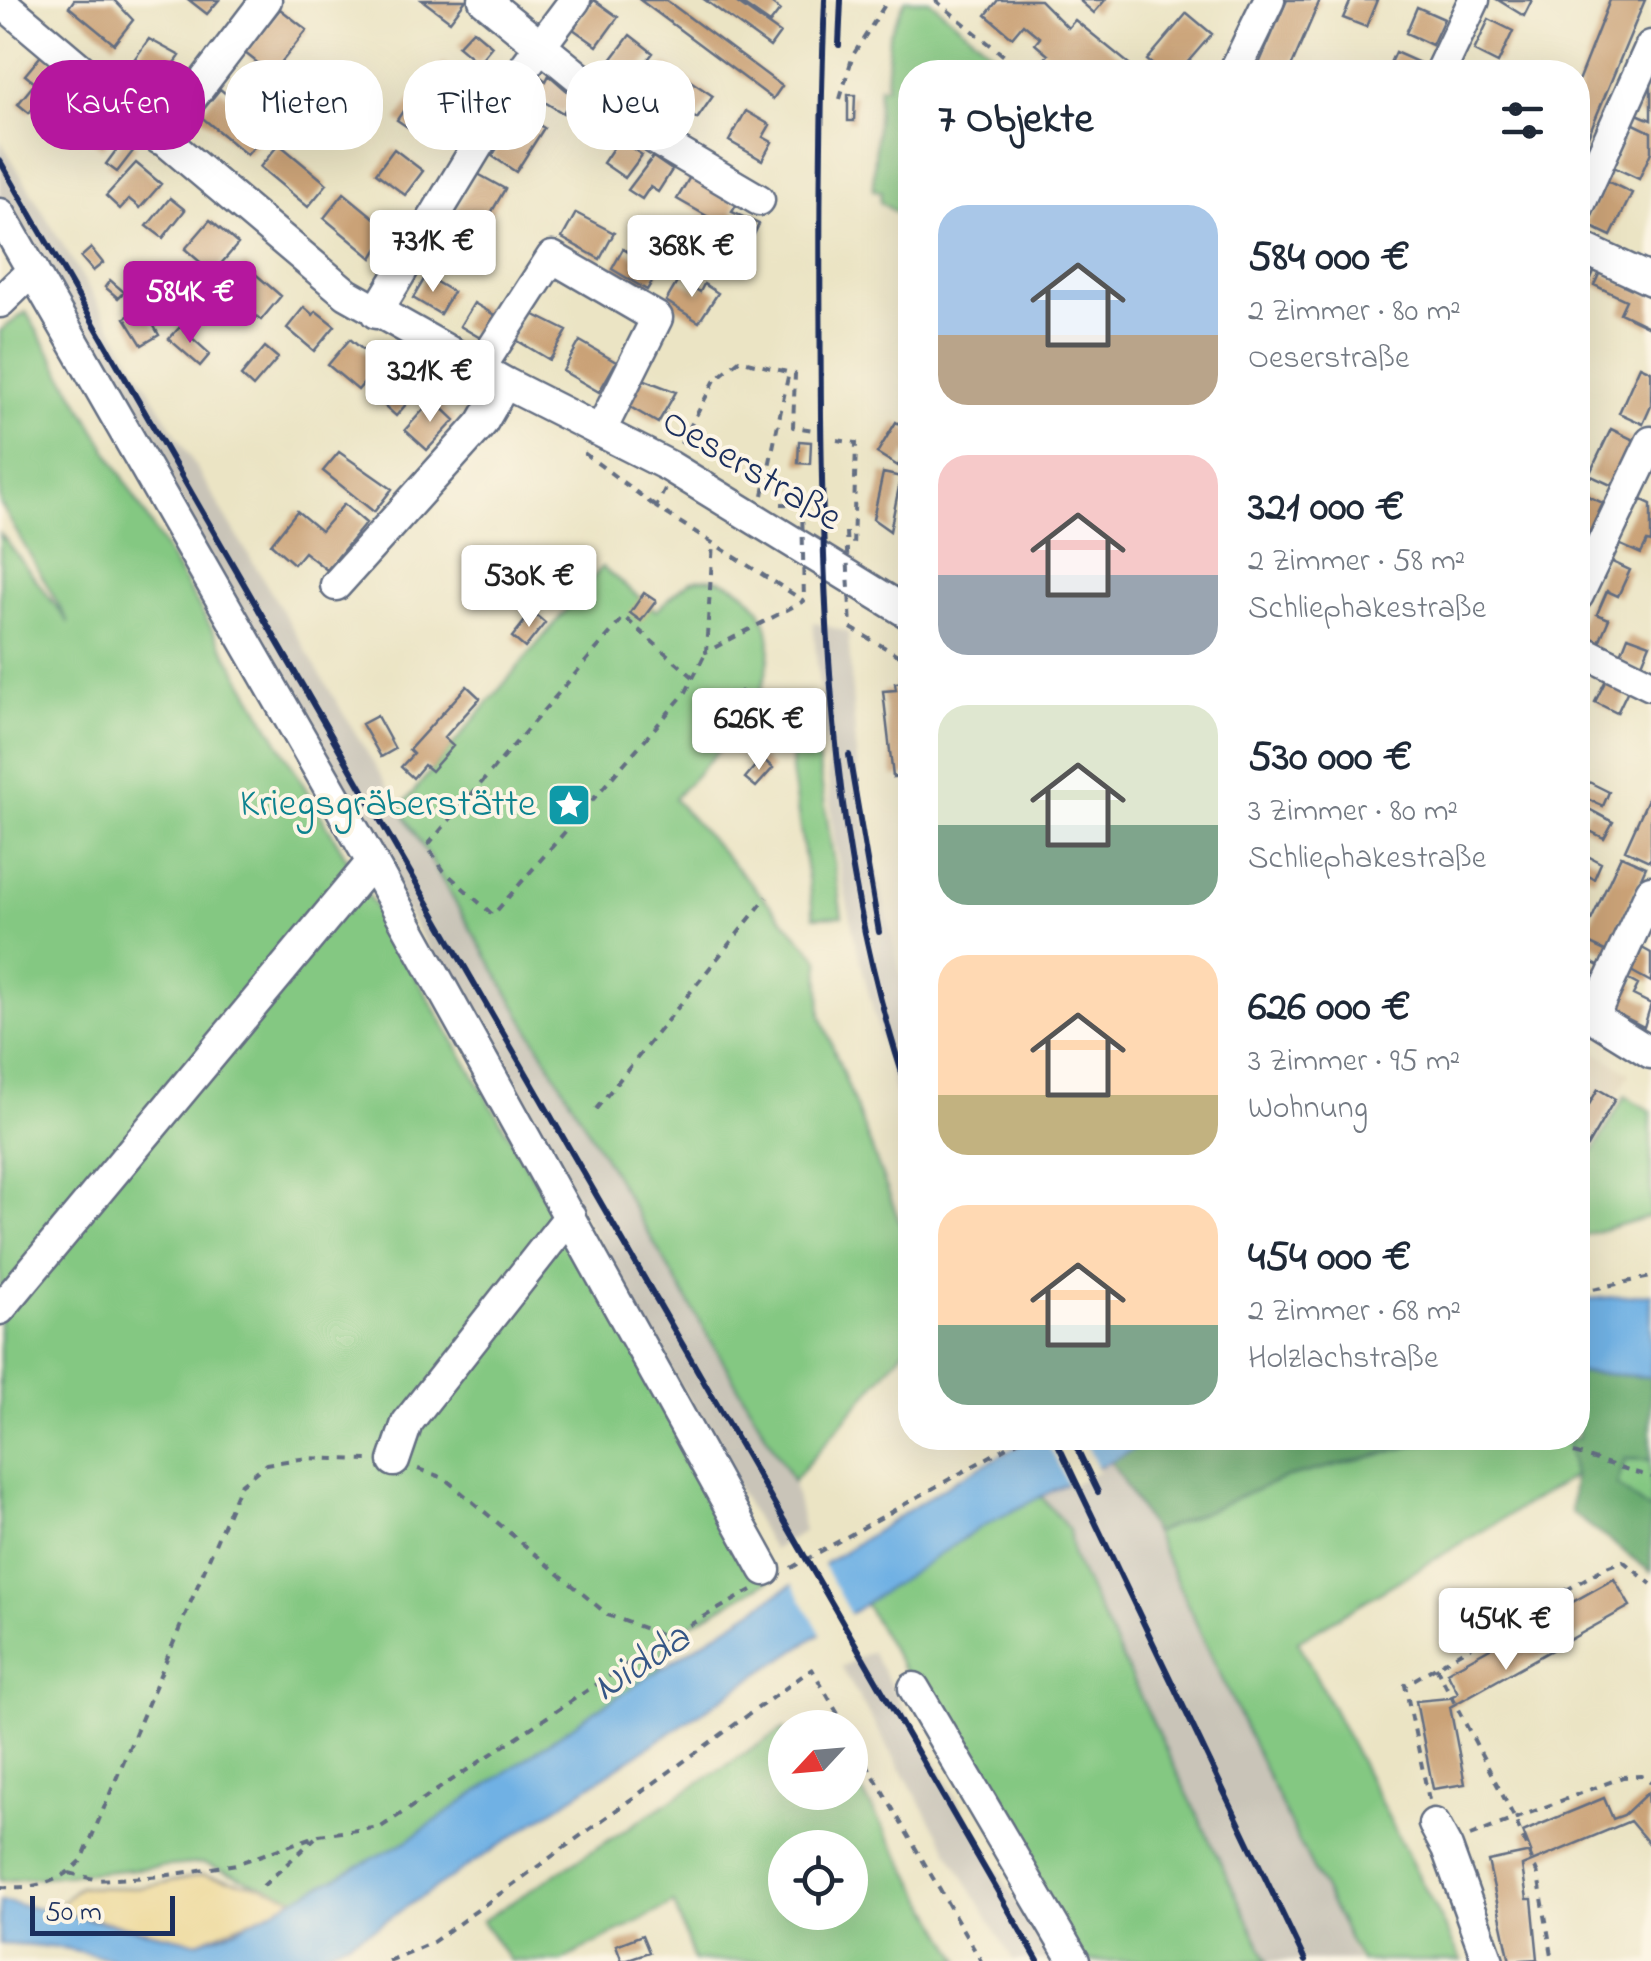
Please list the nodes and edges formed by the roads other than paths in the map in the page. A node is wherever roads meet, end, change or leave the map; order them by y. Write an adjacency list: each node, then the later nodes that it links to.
1 (266, 0): 12 (street)
2 (484, 0): 8 (street)
3 (575, 0): 8 (street)
4 (1269, 0): 10 (street)
5 (1474, 0): 11 (street)
6 (0, 1): 9 (street, Oeserstraße)
7 (1651, 46): 14 (street)
8 (541, 47): 15 (street); 21 (street)
9 (68, 60)
10 (1240, 60)
11 (1446, 60)
12 (205, 80)
13 (173, 150): 21 (street, Oeserstraße)
14 (1590, 181)
15 (758, 200)
16 (0, 214): 18 (street)
17 (1590, 252): 19 (street)
18 (33, 270): 20 (street); 30 (street)
19 (1651, 280)
20 (0, 302)
21 (376, 312): 22 (street, Oeserstraße)
22 (492, 375): 23 (street, Oeserstraße); 23 (street, Oeserstraße); 26 (street)
23 (591, 440): 27 (street, Oeserstraße)
24 (1651, 442): 25 (street)
25 (1590, 570)
26 (336, 585)
27 (898, 607)
28 (1590, 656): 29 (street)
29 (1651, 685)
30 (372, 862): 35 (street); 36 (street)
31 (1651, 890): 32 (street)
32 (1590, 1003)
33 (1590, 1015): 34 (street)
34 (1651, 1053)
35 (570, 1216): 37 (street); 38 (street)
36 (0, 1310)
37 (394, 1461)
38 (768, 1577)
39 (914, 1688): 41 (street)
40 (1450, 1836): 42 (street)
41 (1074, 1961)
42 (1488, 1961)

